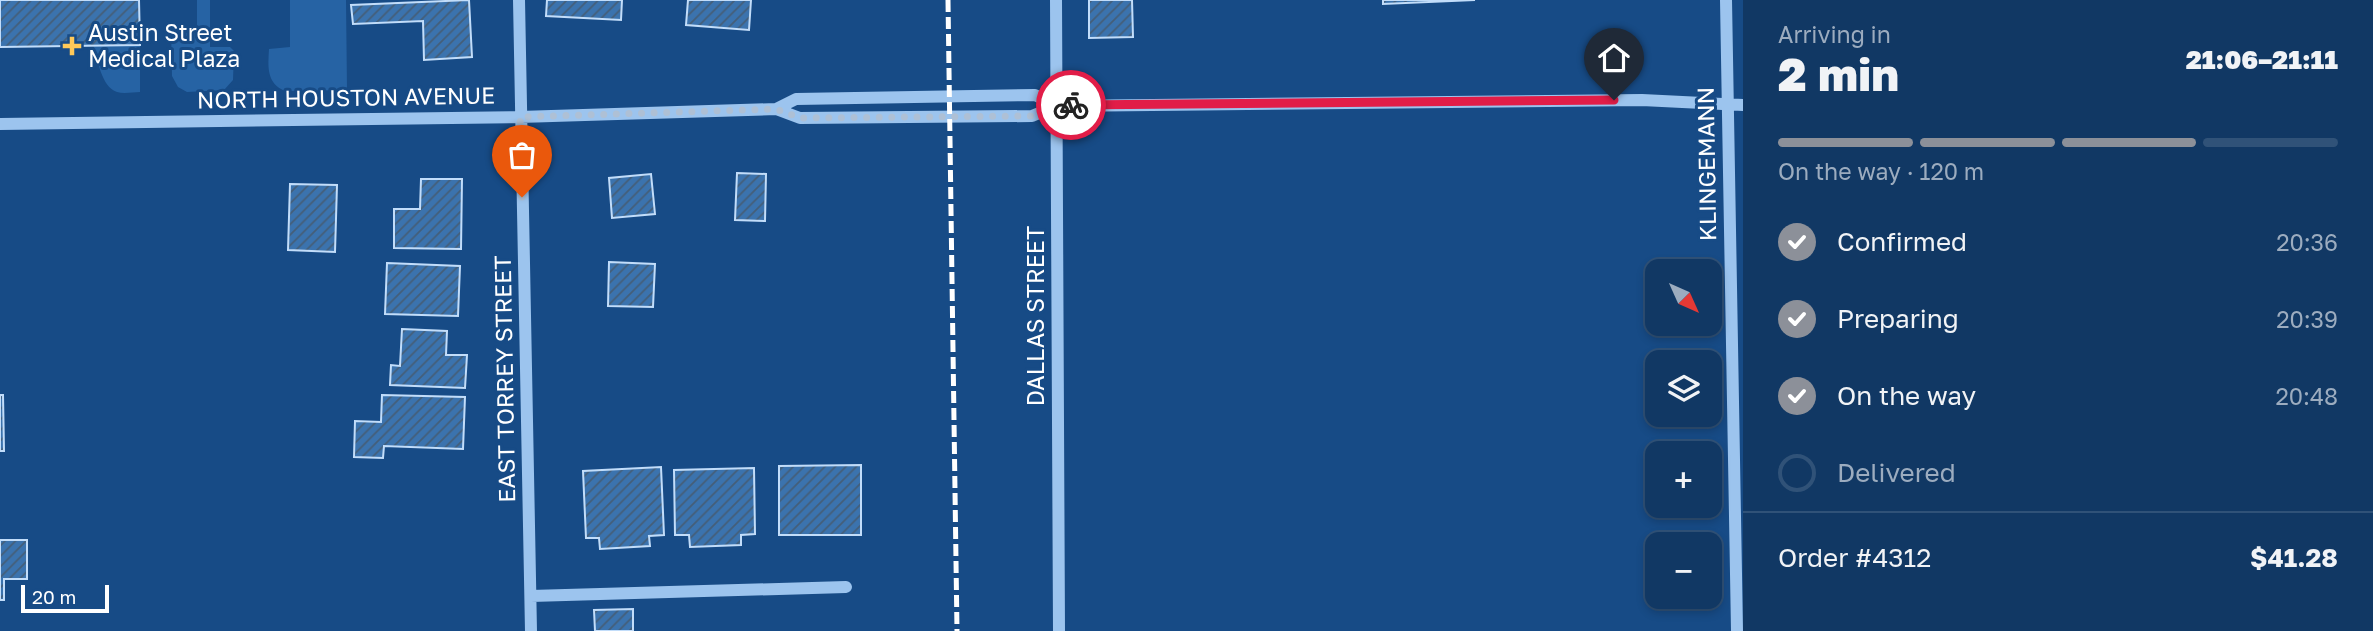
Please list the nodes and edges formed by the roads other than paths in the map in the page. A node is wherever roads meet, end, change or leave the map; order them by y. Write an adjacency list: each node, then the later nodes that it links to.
1 (519, 0): 8 (street, EAST TORREY STREET)
2 (1056, 0): 5 (street, DALLAS STREET)
3 (1726, 0): 6 (street, KLINGEMANN)
4 (1743, 105): 6 (street, NORTH HOUSTON AVENUE)
5 (1056, 106): 6 (street, NORTH HOUSTON AVENUE); 7 (street, NORTH HOUSTON AVENUE); 7 (street, NORTH HOUSTON AVENUE); 14 (street, DALLAS STREET)
6 (1727, 106): 12 (street, KLINGEMANN)
7 (776, 109): 8 (street, NORTH HOUSTON AVENUE)
8 (520, 117): 9 (street, NORTH HOUSTON AVENUE); 11 (street, EAST TORREY STREET)
9 (0, 124)
10 (846, 587): 11 (street)
11 (531, 596): 13 (street, EAST TORREY STREET)
12 (1737, 626)
13 (531, 631)
14 (1059, 631)

